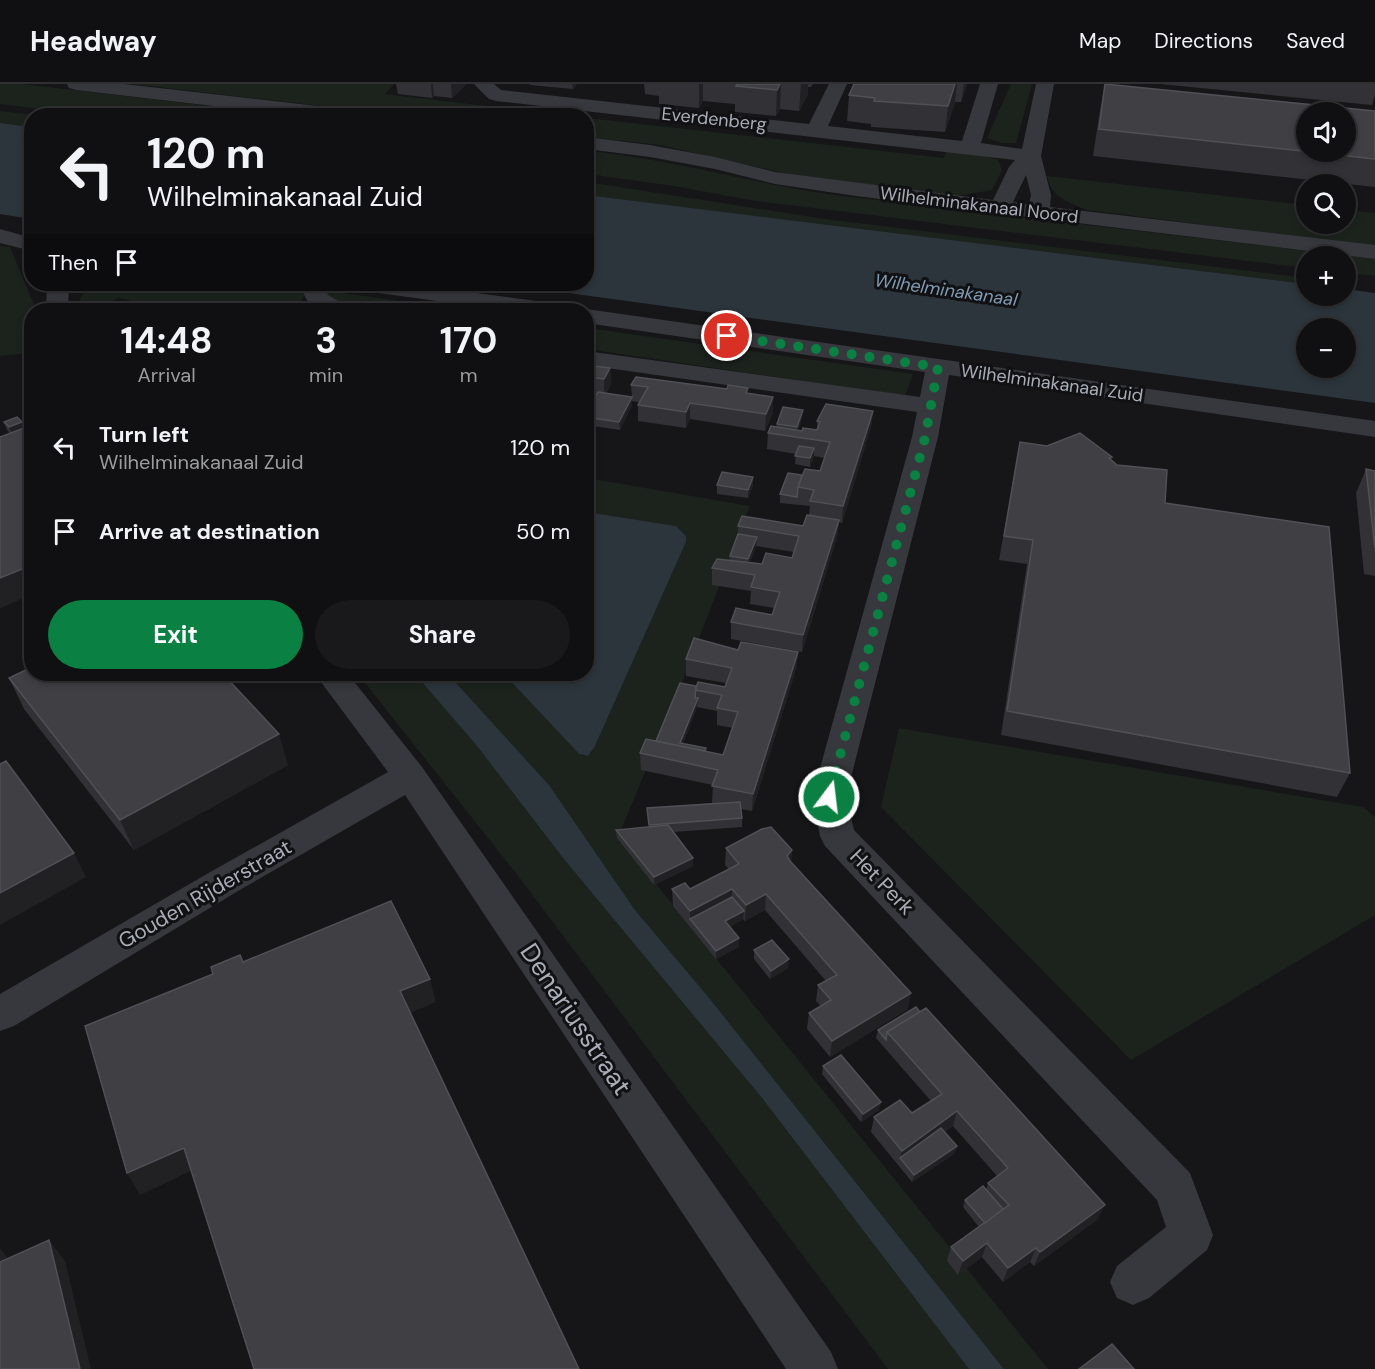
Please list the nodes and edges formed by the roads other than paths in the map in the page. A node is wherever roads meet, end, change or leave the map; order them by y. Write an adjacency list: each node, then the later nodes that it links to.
1 (76, 84): 7 (street)
2 (483, 84): 8 (street, Everdenberg)
3 (838, 84): 9 (street)
4 (989, 84): 11 (street)
5 (1045, 84): 12 (street)
6 (625, 92): 8 (street)
7 (282, 108)
8 (612, 108): 9 (street, Everdenberg)
9 (816, 130): 11 (street, Everdenberg)
10 (594, 144): 13 (street, Wilhelminakanaal Noord)
11 (970, 148): 12 (street, Everdenberg)
12 (1031, 156): 13 (street); 14 (street)
13 (1000, 208): 14 (street, Wilhelminakanaal Noord)
14 (1038, 213): 17 (street, Wilhelminakanaal Noord)
15 (0, 236): 16 (street)
16 (24, 243)
17 (1375, 252)
18 (315, 291): 20 (street)
19 (414, 291): 21 (street)
20 (324, 303)
21 (499, 303)
22 (594, 317): 24 (street, Wilhelminakanaal Zuid)
23 (594, 359): 25 (street)
24 (938, 367): 25 (street, Het Perk); 26 (street, Wilhelminakanaal Zuid)
25 (932, 406): 30 (street, Het Perk)
26 (1375, 429)
27 (336, 681): 28 (street, Denariusstraat)
28 (410, 776): 29 (street, Gouden Rijderstraat); 31 (street, Denariusstraat)
29 (0, 1014)
30 (1133, 1282)
31 (814, 1369)

